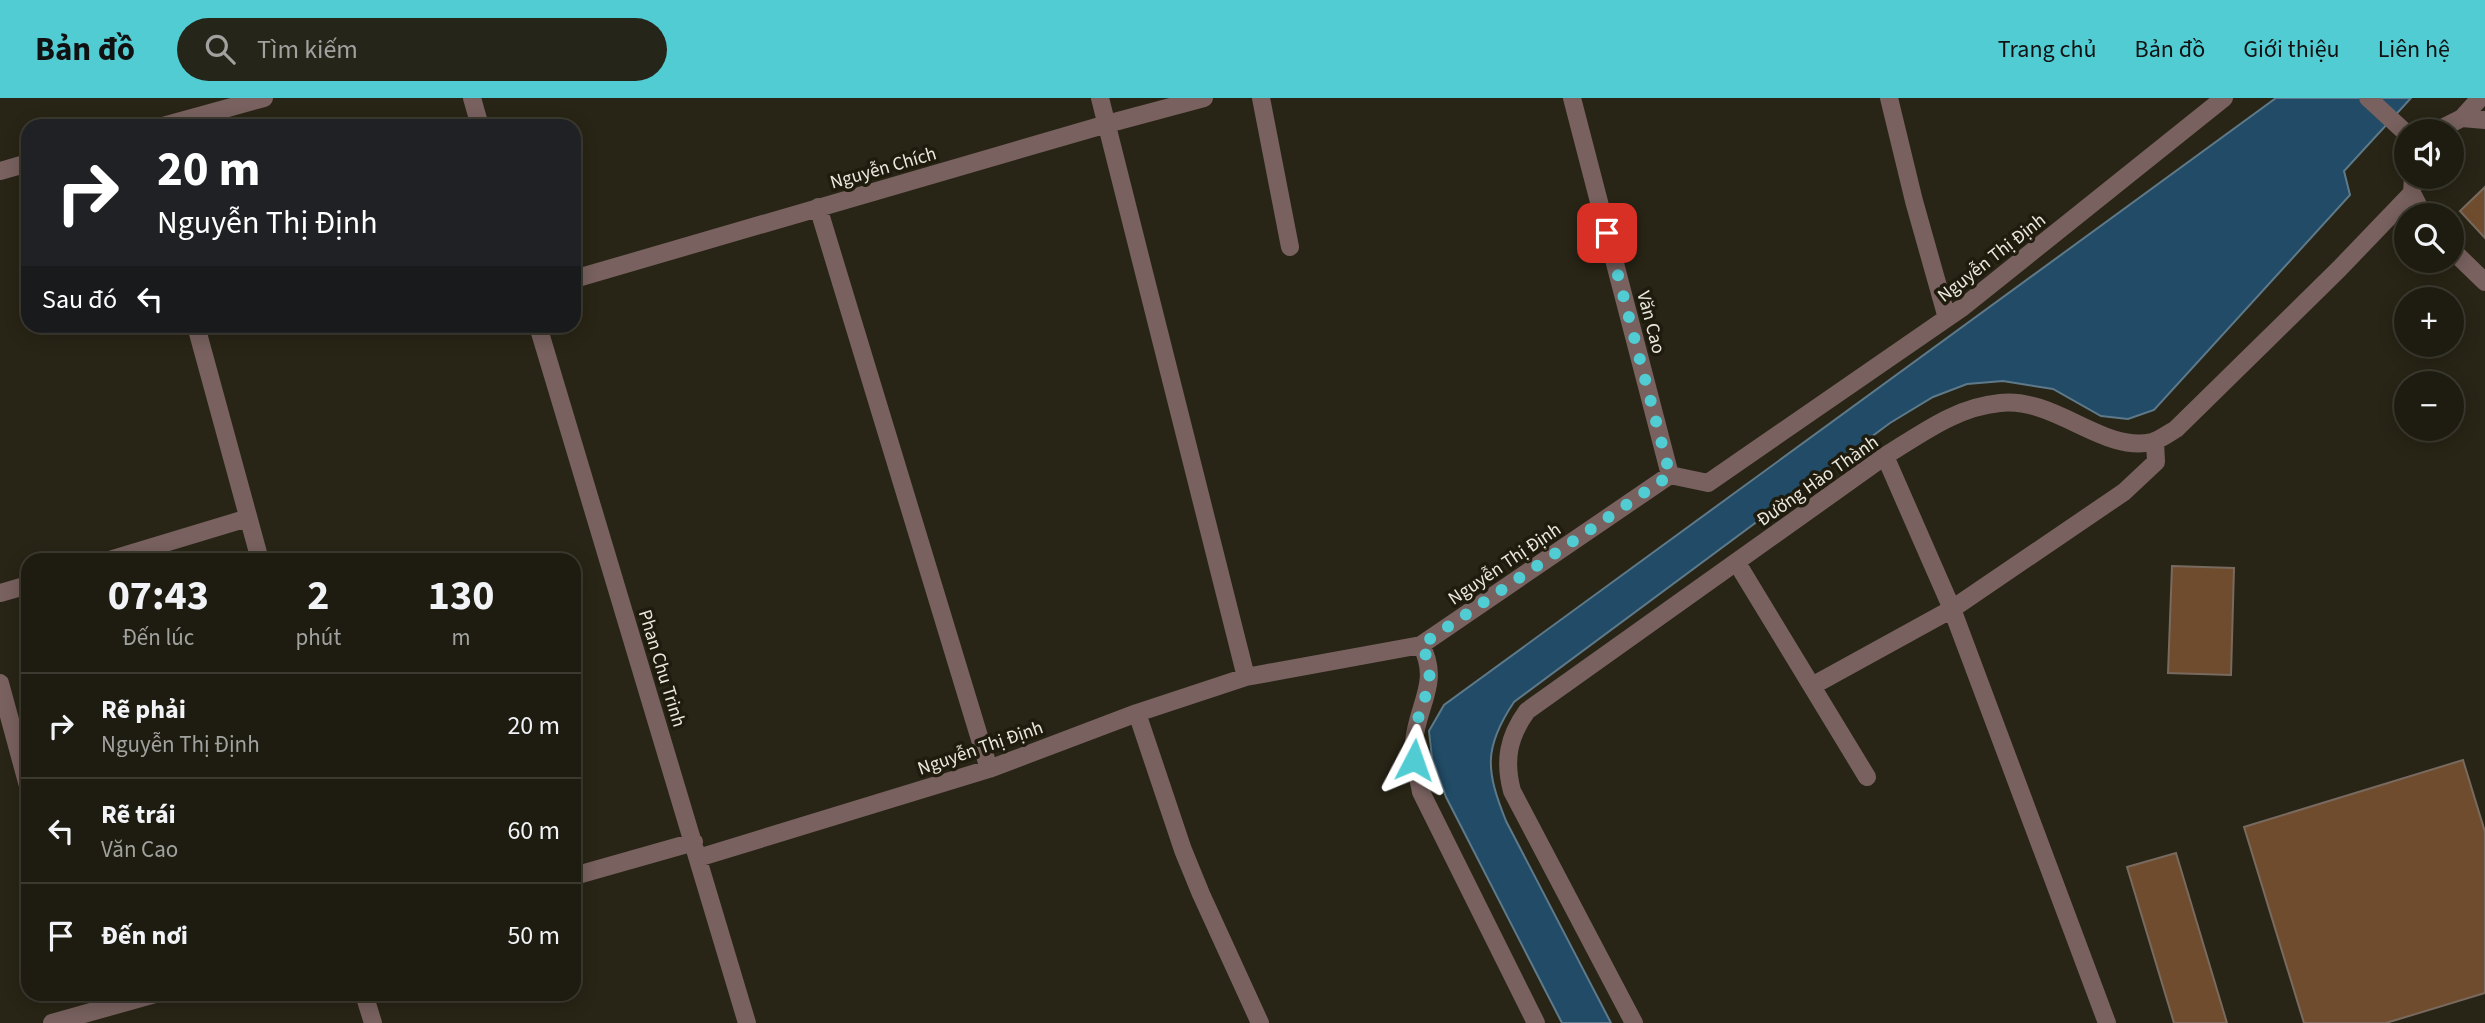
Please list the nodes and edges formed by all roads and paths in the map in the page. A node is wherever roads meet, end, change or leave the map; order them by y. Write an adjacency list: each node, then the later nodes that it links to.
1 (264, 98): 11 (street)
2 (472, 98): 14 (street)
3 (1100, 98): 17 (street)
4 (1205, 98): 17 (street, Nguyễn Chích)
5 (1261, 98): 22 (street)
6 (1572, 98): 31 (street, Văn Cao)
7 (1889, 98): 26 (street)
8 (2224, 98): 26 (street, Nguyễn Thị Định)
9 (2368, 98): 16 (street)
10 (2480, 98): 12 (street)
11 (233, 102): 13 (street)
12 (2462, 118): 15 (street)
13 (183, 119)
14 (478, 119)
15 (2485, 120)
16 (2394, 122)
17 (1107, 124): 21 (street, Nguyễn Chích); 40 (street)
18 (21, 165): 19 (street)
19 (0, 171)
20 (2409, 189): 29 (street)
21 (818, 208): 24 (street, Nguyễn Chích); 45 (street)
22 (1290, 247)
23 (2464, 262): 25 (street)
24 (581, 277)
25 (2485, 282)
26 (1947, 318): 31 (street, Nguyễn Thị Định)
27 (198, 333): 32 (street)
28 (540, 333): 47 (street, Phan Chu Trinh)
29 (2155, 441): 30 (street, Đường Hào Thành); 38 (street)
30 (1885, 456): 35 (street, Đường Hào Thành); 38 (street)
31 (1670, 475): 39 (street, Nguyễn Thị Định)
32 (248, 517): 33 (street); 34 (street)
33 (132, 553)
34 (258, 553)
35 (1737, 563): 42 (street); 56 (street, Đường Hào Thành)
36 (21, 587): 37 (street)
37 (0, 593)
38 (1952, 609): 42 (street); 57 (street)
39 (1421, 645): 40 (street, Nguyễn Thị Định); 55 (street)
40 (1246, 677): 43 (street, Nguyễn Thị Định)
41 (0, 683): 44 (street)
42 (1812, 687): 46 (street)
43 (1137, 713): 45 (street, Nguyễn Thị Định); 54 (street)
44 (21, 760)
45 (989, 769): 47 (street, Nguyễn Thị Định)
46 (1867, 777)
47 (696, 850): 48 (street, Nguyễn Thị Định); 53 (street, Phan Chu Trinh)
48 (581, 875)
49 (130, 1001): 51 (street)
50 (366, 1001): 52 (street)
51 (52, 1023)
52 (373, 1023)
53 (747, 1023)
54 (1261, 1023)
55 (1536, 1023)
56 (1634, 1023)
57 (2107, 1023)

